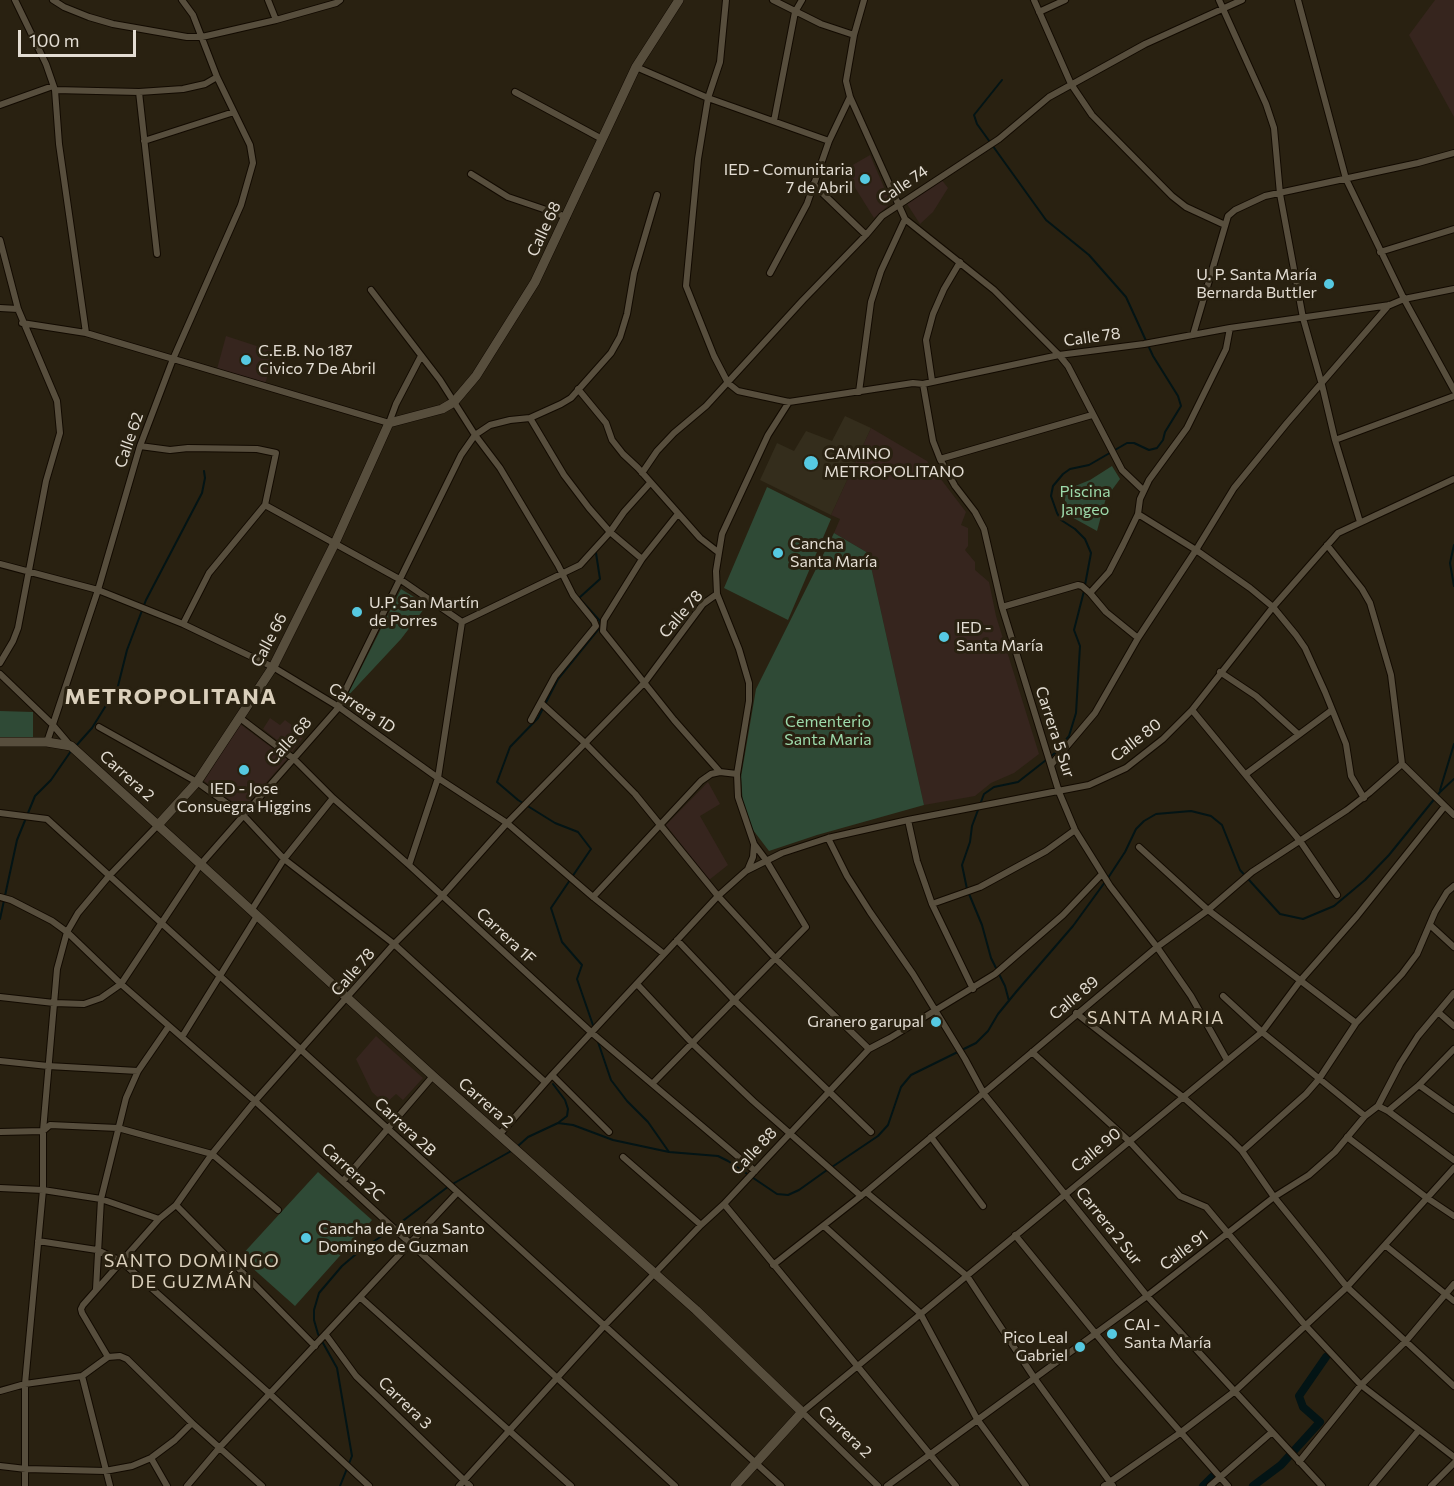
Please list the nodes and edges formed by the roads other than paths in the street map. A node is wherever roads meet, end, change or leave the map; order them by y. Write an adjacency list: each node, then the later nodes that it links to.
1 (15, 0): 25 (street)
2 (53, 0): 21 (street)
3 (182, 0): 21 (street)
4 (268, 0): 19 (street)
5 (340, 0): 19 (street)
6 (679, 0): 22 (street, Calle 68)
7 (726, 0): 29 (street)
8 (772, 0): 17 (street)
9 (802, 0): 17 (street)
10 (864, 0): 20 (street)
11 (1034, 0): 18 (street)
12 (1065, 0): 18 (street)
13 (1219, 0): 16 (street)
14 (1242, 0): 16 (street, Calle 74)
15 (1298, 0): 38 (street)
16 (1223, 9): 24 (street, Calle 74); 40 (street)
17 (795, 12): 20 (street); 32 (street)
18 (1039, 12): 24 (street)
19 (276, 20): 21 (street)
20 (854, 35): 28 (street)
21 (202, 37): 23 (street)
22 (636, 67): 29 (street); 33 (street, Calle 68)
23 (217, 77): 26 (street); 31 (street)
24 (1071, 84): 42 (street, Calle 74); 45 (street)
25 (54, 88): 26 (street); 30 (street); 62 (street)
26 (139, 92): 34 (street)
27 (515, 92): 33 (street)
28 (850, 97): 35 (street); 42 (street)
29 (708, 98): 32 (street); 68 (street)
30 (0, 105)
31 (234, 112): 34 (street); 66 (street, Calle 62)
32 (774, 121): 35 (street)
33 (602, 139): 43 (street, Calle 68)
34 (144, 141): 50 (street)
35 (829, 141): 39 (street)
36 (1454, 153): 38 (street)
37 (471, 174): 43 (street)
38 (1346, 179): 40 (street); 49 (street)
39 (813, 184): 47 (street); 52 (street)
40 (1280, 194): 45 (street); 59 (street)
41 (657, 195): 71 (street)
42 (898, 203): 44 (street); 47 (street, Calle 74)
43 (567, 217): 75 (street, Calle 68)
44 (905, 219): 51 (street); 73 (street)
45 (1225, 225): 63 (street)
46 (1454, 229): 49 (street)
47 (866, 235): 68 (street, Calle 74)
48 (0, 240): 58 (street)
49 (1380, 252): 55 (street)
50 (157, 254)
51 (960, 262): 64 (street); 67 (street)
52 (770, 273)
53 (1454, 289): 55 (street, Calle 78)
54 (371, 290): 65 (street)
55 (1404, 299): 56 (street, Calle 78); 72 (street)
56 (1390, 305): 59 (street, Calle 78); 70 (street)
57 (0, 308): 58 (street)
58 (18, 309): 60 (street)
59 (1302, 318): 61 (street, Calle 78); 70 (street)
60 (22, 323): 62 (street); 99 (street)
61 (1230, 328): 63 (street, Calle 78); 87 (street)
62 (86, 333): 66 (street)
63 (1193, 335): 64 (street, Calle 78)
64 (1059, 355): 67 (street, Calle 78); 77 (street)
65 (421, 356): 75 (street); 79 (street, Calle 66)
66 (173, 359): 79 (street); 82 (street, Calle 62)
67 (932, 381): 69 (street, Calle 78)
68 (728, 383): 76 (street); 84 (street, Calle 74)
69 (923, 384): 73 (street, Calle 78); 83 (street, Carrera 5 Sur)
70 (1322, 385): 81 (street); 95 (street)
71 (578, 389): 78 (street); 84 (street)
72 (1454, 390)
73 (859, 392): 76 (street, Calle 78)
74 (1454, 396): 81 (street)
75 (454, 402): 79 (street, Calle 68); 80 (street)
76 (789, 402): 96 (street, Calle 78)
77 (1092, 415): 83 (street); 87 (street)
78 (530, 418): 80 (street); 92 (street)
79 (389, 423): 93 (street, Calle 66)
80 (475, 435): 100 (street); 101 (street, Calle 68)
81 (1335, 440): 91 (street)
82 (140, 446): 88 (street); 103 (street, Calle 62)
83 (940, 459): 105 (street, Carrera 5 Sur)
84 (642, 473): 86 (street)
85 (1454, 479): 91 (street, Calle 80)
86 (650, 483): 89 (street); 92 (street)
87 (1143, 490): 90 (street)
88 (265, 505): 93 (street); 108 (street)
89 (677, 514): 96 (street); 97 (street)
90 (1138, 514): 95 (street); 102 (street)
91 (1360, 522): 94 (street, Calle 80)
92 (610, 532): 97 (street); 100 (street)
93 (335, 543): 101 (street); 111 (street, Calle 66)
94 (1327, 545): 106 (street, Calle 80); 129 (street)
95 (1196, 550): 106 (street); 109 (street)
96 (718, 552): 104 (street, Calle 78)
97 (642, 559): 114 (street)
98 (0, 564): 99 (street, Carrera 1D)
99 (29, 573): 103 (street, Carrera 1D); 110 (street)
100 (563, 574): 107 (street); 115 (street)
101 (401, 580): 107 (street); 116 (street, Calle 68)
102 (1086, 589): 105 (street); 109 (street)
103 (98, 590): 108 (street, Carrera 1D); 121 (street, Calle 62)
104 (717, 594): 114 (street, Calle 78); 132 (street)
105 (1002, 607): 130 (street, Carrera 5 Sur)
106 (1273, 607): 112 (street, Calle 80); 118 (street)
107 (462, 622): 134 (street)
108 (183, 624): 111 (street, Carrera 1D)
109 (1138, 638): 130 (street)
110 (0, 663)
111 (273, 667): 116 (street, Carrera 1D); 119 (street, Calle 66)
112 (1220, 672): 117 (street, Calle 80); 123 (street)
113 (0, 674): 121 (street, Carrera 2)
114 (645, 682): 126 (street, Calle 78); 131 (street)
115 (543, 705): 120 (street); 126 (street)
116 (339, 707): 128 (street, Calle 68); 134 (street, Carrera 1D)
117 (1192, 710): 133 (street); 136 (street, Calle 80)
118 (1332, 710): 123 (street); 138 (street)
119 (240, 718): 128 (street, Carrera 1F); 135 (street, Calle 66)
120 (531, 720)
121 (52, 724): 125 (street, Calle 62); 127 (street, Carrera 2)
122 (99, 727): 135 (street)
123 (1298, 734): 133 (street)
124 (0, 741): 125 (street)
125 (41, 742): 127 (street)
126 (585, 743): 144 (street); 145 (street, Calle 78)
127 (73, 747): 146 (street, Carrera 2)
128 (294, 759): 137 (street, Carrera 1F); 141 (street, Calle 68)
129 (1402, 764): 138 (street, Calle 89); 139 (street)
130 (1051, 765): 136 (street, Carrera 5 Sur)
131 (720, 772): 132 (street); 144 (street)
132 (736, 774): 150 (street)
133 (1246, 774): 149 (street)
134 (438, 778): 145 (street, Carrera 1D); 155 (street)
135 (197, 782): 141 (street); 146 (street, Calle 66)
136 (1059, 792): 143 (street, Calle 80); 147 (street, Carrera 5 Sur)
137 (333, 798): 152 (street); 155 (street, Carrera 1F)
138 (1364, 798): 149 (street, Calle 89)
139 (1443, 804): 142 (street); 178 (street, Calle 90)
140 (0, 813): 157 (street, Carrera 2B)
141 (243, 815): 152 (street); 154 (street, Calle 68)
142 (1454, 815)
143 (908, 820): 148 (street, Calle 80); 165 (street)
144 (661, 823): 162 (street); 164 (street)
145 (507, 824): 161 (street, Calle 78); 164 (street, Carrera 1D)
146 (158, 825): 154 (street, Carrera 2); 157 (street, Calle 66)
147 (1076, 830): 158 (street, Carrera 5 Sur); 165 (street)
148 (828, 838): 153 (street, Calle 80); 188 (street, Carrera 2 Sur)
149 (1300, 841): 160 (street); 166 (street, Calle 89)
150 (754, 844): 153 (street); 156 (street)
151 (1139, 847): 166 (street)
152 (285, 859): 167 (street); 172 (street)
153 (766, 860): 156 (street, Calle 80); 176 (street)
154 (200, 864): 167 (street, Carrera 2); 168 (street, Calle 68)
155 (409, 865): 161 (street, Carrera 1F)
156 (746, 871): 162 (street, Calle 80)
157 (109, 876): 168 (street, Carrera 2B); 170 (street, Calle 66)
158 (1103, 876): 173 (street, Carrera 5 Sur); 181 (street, Calle 88)
159 (1454, 886): 169 (street)
160 (1337, 895)
161 (442, 896): 172 (street, Calle 78); 195 (street, Carrera 1F)
162 (718, 896): 171 (street, Calle 80); 176 (street)
163 (0, 897): 170 (street, Carrera 2C)
164 (593, 897): 175 (street, Carrera 1D)
165 (932, 904): 181 (street)
166 (1208, 910): 173 (street, Calle 89); 178 (street)
167 (254, 914): 177 (street); 185 (street, Carrera 2)
168 (161, 921): 177 (street, Carrera 2B); 179 (street, Calle 68)
169 (1430, 925): 174 (street); 191 (street)
170 (67, 932): 179 (street, Carrera 2C); 187 (street, Calle 66)
171 (677, 940): 175 (street, Calle 80); 186 (street)
172 (394, 944): 185 (street, Calle 78); 209 (street)
173 (1157, 946): 190 (street, Calle 89); 202 (street, Carrera 5 Sur)
174 (1454, 947)
175 (664, 954): 180 (street, Calle 80)
176 (775, 958): 186 (street); 198 (street)
177 (220, 975): 196 (street); 200 (street, Carrera 2B)
178 (1300, 981): 191 (street); 194 (street, Calle 90)
179 (121, 984): 187 (street, Calle 68); 192 (street, Carrera 2C)
180 (637, 984): 195 (street, Calle 80); 197 (street)
181 (973, 989): 188 (street, Calle 88)
182 (1454, 993): 189 (street, Calle 91)
183 (1223, 996): 194 (street)
184 (0, 997): 187 (street, Calle 68)
185 (348, 998): 200 (street, Calle 78); 207 (street, Carrera 2)
186 (734, 1000): 197 (street); 212 (street)
187 (54, 1003): 204 (street, Calle 66)
188 (936, 1011): 198 (street, Calle 88); 213 (street, Carrera 2 Sur)
189 (1438, 1012): 193 (street); 216 (street, Calle 91)
190 (1077, 1013): 201 (street, Calle 89); 214 (street)
191 (1356, 1023): 208 (street)
192 (169, 1026): 196 (street, Carrera 2C); 205 (street)
193 (1454, 1026)
194 (1262, 1032): 202 (street, Calle 90); 208 (street)
195 (592, 1033): 206 (street, Calle 80); 210 (street, Carrera 1F)
196 (182, 1037): 215 (street, Carrera 2C)
197 (693, 1044): 210 (street); 227 (street)
198 (869, 1049): 212 (street, Calle 88)
199 (1454, 1049): 211 (street)
200 (301, 1050): 215 (street, Calle 78); 221 (street, Carrera 2B)
201 (1032, 1052): 213 (street, Calle 89); 230 (street)
202 (1227, 1060): 214 (street, Calle 90)
203 (0, 1061): 204 (street)
204 (48, 1066): 205 (street); 222 (street, Calle 66)
205 (138, 1071): 220 (street)
206 (552, 1075): 209 (street, Calle 80); 224 (street)
207 (433, 1076): 221 (street); 226 (street, Carrera 2)
208 (1319, 1079): 219 (street); 231 (street)
209 (545, 1082): 226 (street, Calle 80)
210 (653, 1083): 236 (street, Carrera 1F)
211 (1419, 1085): 217 (street); 218 (street)
212 (829, 1090): 225 (street); 227 (street, Calle 88)
213 (984, 1094): 228 (street, Calle 89); 242 (street, Carrera 2 Sur)
214 (1183, 1097): 230 (street, Calle 90); 231 (street)
215 (255, 1101): 232 (street, Calle 78); 237 (street, Carrera 2C)
216 (1378, 1106): 218 (street); 219 (street, Calle 91)
217 (1454, 1110)
218 (1388, 1111): 234 (street)
219 (1365, 1116): 229 (street, Calle 91)
220 (118, 1128): 222 (street); 232 (street); 245 (street)
221 (388, 1129): 237 (street); 240 (street, Carrera 2B)
222 (43, 1131): 223 (street); 239 (street, Calle 66)
223 (0, 1132)
224 (609, 1132)
225 (871, 1132)
226 (500, 1134): 262 (street, Carrera 2)
227 (789, 1134): 236 (street, Calle 88); 241 (street)
228 (931, 1137): 241 (street, Calle 89); 248 (street)
229 (1347, 1137): 243 (street, Calle 91); 244 (street)
230 (1129, 1141): 242 (street, Calle 90); 254 (street)
231 (1242, 1151): 243 (street)
232 (213, 1154): 247 (street, Calle 78); 249 (street)
233 (623, 1157): 252 (street)
234 (1454, 1160)
235 (1454, 1167): 244 (street)
236 (752, 1174): 246 (street, Calle 88)
237 (343, 1181): 257 (street, Carrera 2C)
238 (0, 1188): 239 (street)
239 (43, 1190): 245 (street); 256 (street, Calle 66)
240 (455, 1192): 257 (street); 272 (street, Carrera 2B)
241 (864, 1194): 253 (street, Calle 89); 263 (street)
242 (1066, 1194): 255 (street, Calle 90); 268 (street, Carrera 2 Sur)
243 (1274, 1197): 254 (street, Calle 91); 265 (street)
244 (1427, 1198): 250 (street); 258 (street)
245 (101, 1199): 251 (street); 259 (street)
246 (724, 1204): 252 (street, Calle 88); 261 (street)
247 (176, 1206): 251 (street, Calle 78); 277 (street)
248 (983, 1206)
249 (278, 1210)
250 (1454, 1216)
251 (159, 1219): 260 (street, Calle 78)
252 (701, 1225): 262 (street, Calle 88)
253 (824, 1226): 261 (street, Calle 89); 271 (street)
254 (1228, 1234): 268 (street, Calle 91); 273 (street)
255 (1016, 1235): 263 (street, Calle 90); 274 (street)
256 (38, 1241): 259 (street); 284 (street, Calle 66)
257 (410, 1244): 269 (street); 281 (street, Carrera 2C)
258 (1386, 1246): 265 (street); 267 (street)
259 (97, 1250): 260 (street); 266 (street)
260 (121, 1262): 266 (street, Calle 78); 288 (street)
261 (773, 1265): 279 (street)
262 (654, 1274): 272 (street, Calle 88); 289 (street, Carrera 2)
263 (968, 1276): 271 (street, Calle 90); 282 (street)
264 (1454, 1284): 267 (street)
265 (1347, 1287): 273 (street); 276 (street)
266 (96, 1289): 278 (street, Calle 78)
267 (1446, 1294): 270 (street); 276 (street)
268 (1147, 1296): 274 (street, Calle 91); 287 (street, Carrera 2 Sur)
269 (361, 1298): 275 (street); 292 (street)
270 (1454, 1301)
271 (920, 1313): 279 (street, Calle 90); 290 (street)
272 (604, 1325): 281 (street, Calle 88); 302 (street, Carrera 2B)
273 (1305, 1325): 285 (street); 287 (street)
274 (1096, 1334): 282 (street, Calle 91); 295 (street)
275 (325, 1336): 277 (street); 307 (street, Carrera 3)
276 (1406, 1341): 283 (street); 285 (street)
277 (316, 1345): 288 (street)
278 (108, 1357): 280 (street); 291 (street)
279 (856, 1366): 289 (street, Calle 90); 297 (street)
280 (82, 1376): 284 (street); 305 (street)
281 (556, 1378): 292 (street, Calle 88); 317 (street, Carrera 2C)
282 (1035, 1379): 290 (street, Calle 91); 308 (street)
283 (1453, 1383)
284 (25, 1384): 286 (street); 304 (street, Calle 66)
285 (1361, 1385): 293 (street); 300 (street)
286 (0, 1391)
287 (1235, 1391): 294 (street, Carrera 2 Sur); 295 (street)
288 (270, 1394): 296 (street); 314 (street)
289 (802, 1412): 302 (street, Calle 90); 320 (street, Carrera 2)
290 (977, 1419): 297 (street, Calle 91); 323 (street)
291 (192, 1423): 296 (street); 299 (street)
292 (509, 1430): 307 (street, Calle 88); 316 (street)
293 (1419, 1430): 298 (street); 327 (street)
294 (1272, 1432): 300 (street, Carrera 2 Sur); 306 (street)
295 (1180, 1433): 306 (street); 308 (street)
296 (220, 1447): 312 (street); 313 (street)
297 (928, 1455): 321 (street, Calle 91); 322 (street)
298 (1454, 1457)
299 (152, 1458): 305 (street); 311 (street)
300 (1299, 1462): 326 (street, Carrera 2 Sur)
301 (1454, 1463): 328 (street)
302 (756, 1464): 318 (street, Calle 90); 319 (street, Carrera 2B)
303 (0, 1466): 304 (street)
304 (26, 1469): 305 (street); 309 (street, Calle 66)
305 (105, 1470): 310 (street)
306 (1220, 1477): 324 (street); 325 (street)
307 (461, 1483): 315 (street, Carrera 3)
308 (1109, 1484)
309 (25, 1486)
310 (110, 1486)
311 (167, 1486)
312 (187, 1486)
313 (262, 1486)
314 (369, 1486)
315 (470, 1486)
316 (571, 1486)
317 (675, 1486)
318 (735, 1486)
319 (781, 1486)
320 (878, 1486)
321 (887, 1486)
322 (956, 1486)
323 (1026, 1486)
324 (1210, 1486)
325 (1228, 1486)
326 (1322, 1486)
327 (1372, 1486)
328 (1431, 1486)

